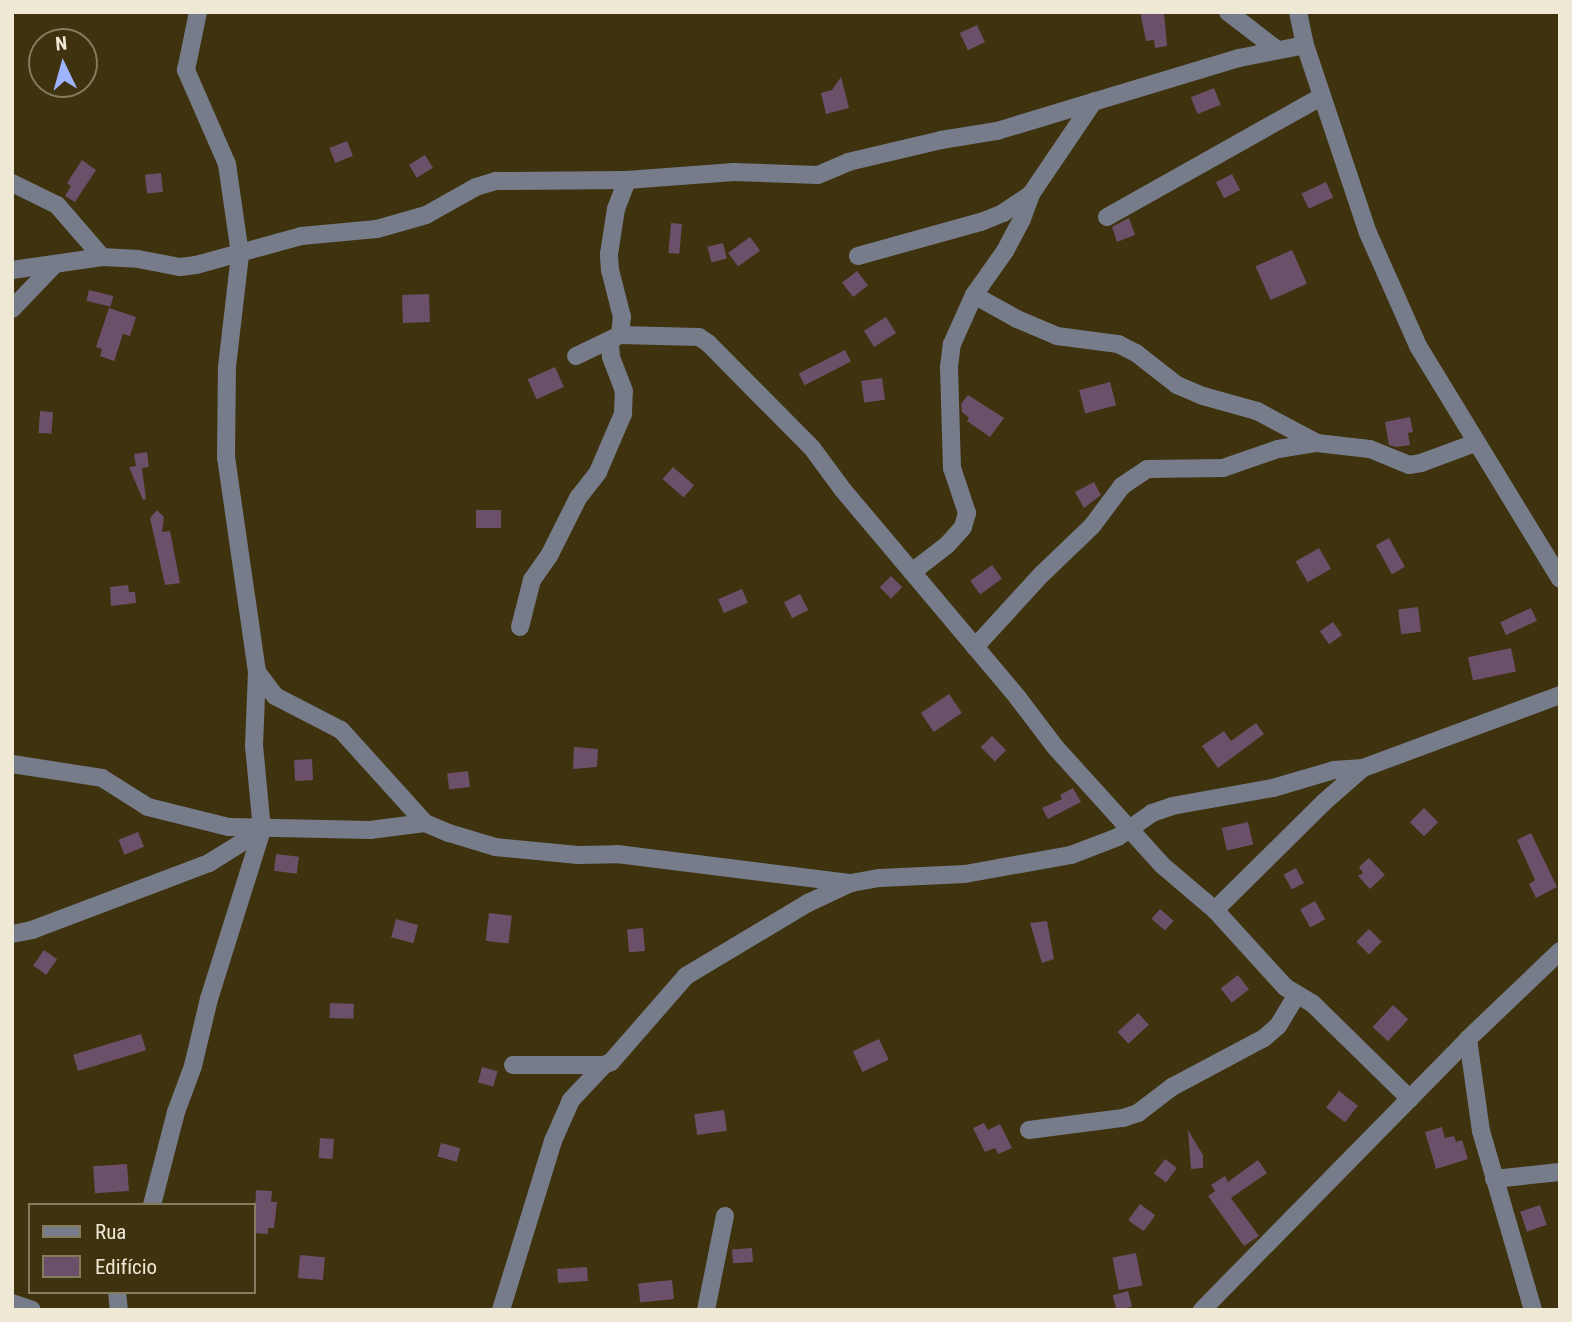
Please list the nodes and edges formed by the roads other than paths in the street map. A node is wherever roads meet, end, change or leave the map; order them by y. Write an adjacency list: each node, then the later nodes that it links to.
1 (198, 12): 12 (street)
2 (1228, 12): 5 (street)
3 (1298, 12): 4 (street)
4 (1305, 45): 5 (street); 6 (street)
5 (1276, 49): 7 (street)
6 (1321, 97): 11 (street); 22 (street)
7 (1094, 101): 8 (street); 10 (street)
8 (627, 180): 12 (street); 19 (street)
9 (12, 183): 14 (street)
10 (1031, 194): 13 (street); 17 (street)
11 (1107, 217)
12 (240, 254): 14 (street); 27 (street)
13 (858, 256)
14 (102, 257): 15 (street)
15 (55, 264): 16 (street); 18 (street)
16 (12, 270)
17 (974, 295): 21 (street); 23 (street)
18 (12, 309)
19 (615, 338): 20 (street); 23 (street); 25 (street)
20 (576, 356)
21 (1317, 443): 22 (street); 26 (street)
22 (1475, 443): 24 (street)
23 (912, 572): 26 (street)
24 (1560, 579)
25 (520, 627)
26 (975, 647): 32 (street)
27 (257, 672): 31 (street); 33 (street)
28 (1560, 695): 30 (street)
29 (12, 764): 33 (street)
30 (1363, 768): 32 (street); 35 (street)
31 (425, 823): 33 (street); 34 (street)
32 (1131, 829): 34 (street); 35 (street)
33 (262, 830): 36 (street); 46 (street)
34 (851, 883): 41 (street)
35 (1215, 910): 38 (street)
36 (12, 934)
37 (1560, 951): 39 (street)
38 (1296, 996): 42 (street); 43 (street)
39 (1468, 1039): 42 (street); 45 (street)
40 (513, 1065): 41 (street)
41 (604, 1065): 50 (street)
42 (1410, 1099): 52 (street)
43 (1029, 1130)
44 (1560, 1172): 45 (street)
45 (1494, 1180): 53 (street)
46 (153, 1203)
47 (725, 1216): 51 (street)
48 (12, 1303): 49 (street)
49 (32, 1310)
50 (501, 1310)
51 (706, 1310)
52 (1202, 1310)
53 (1533, 1310)

